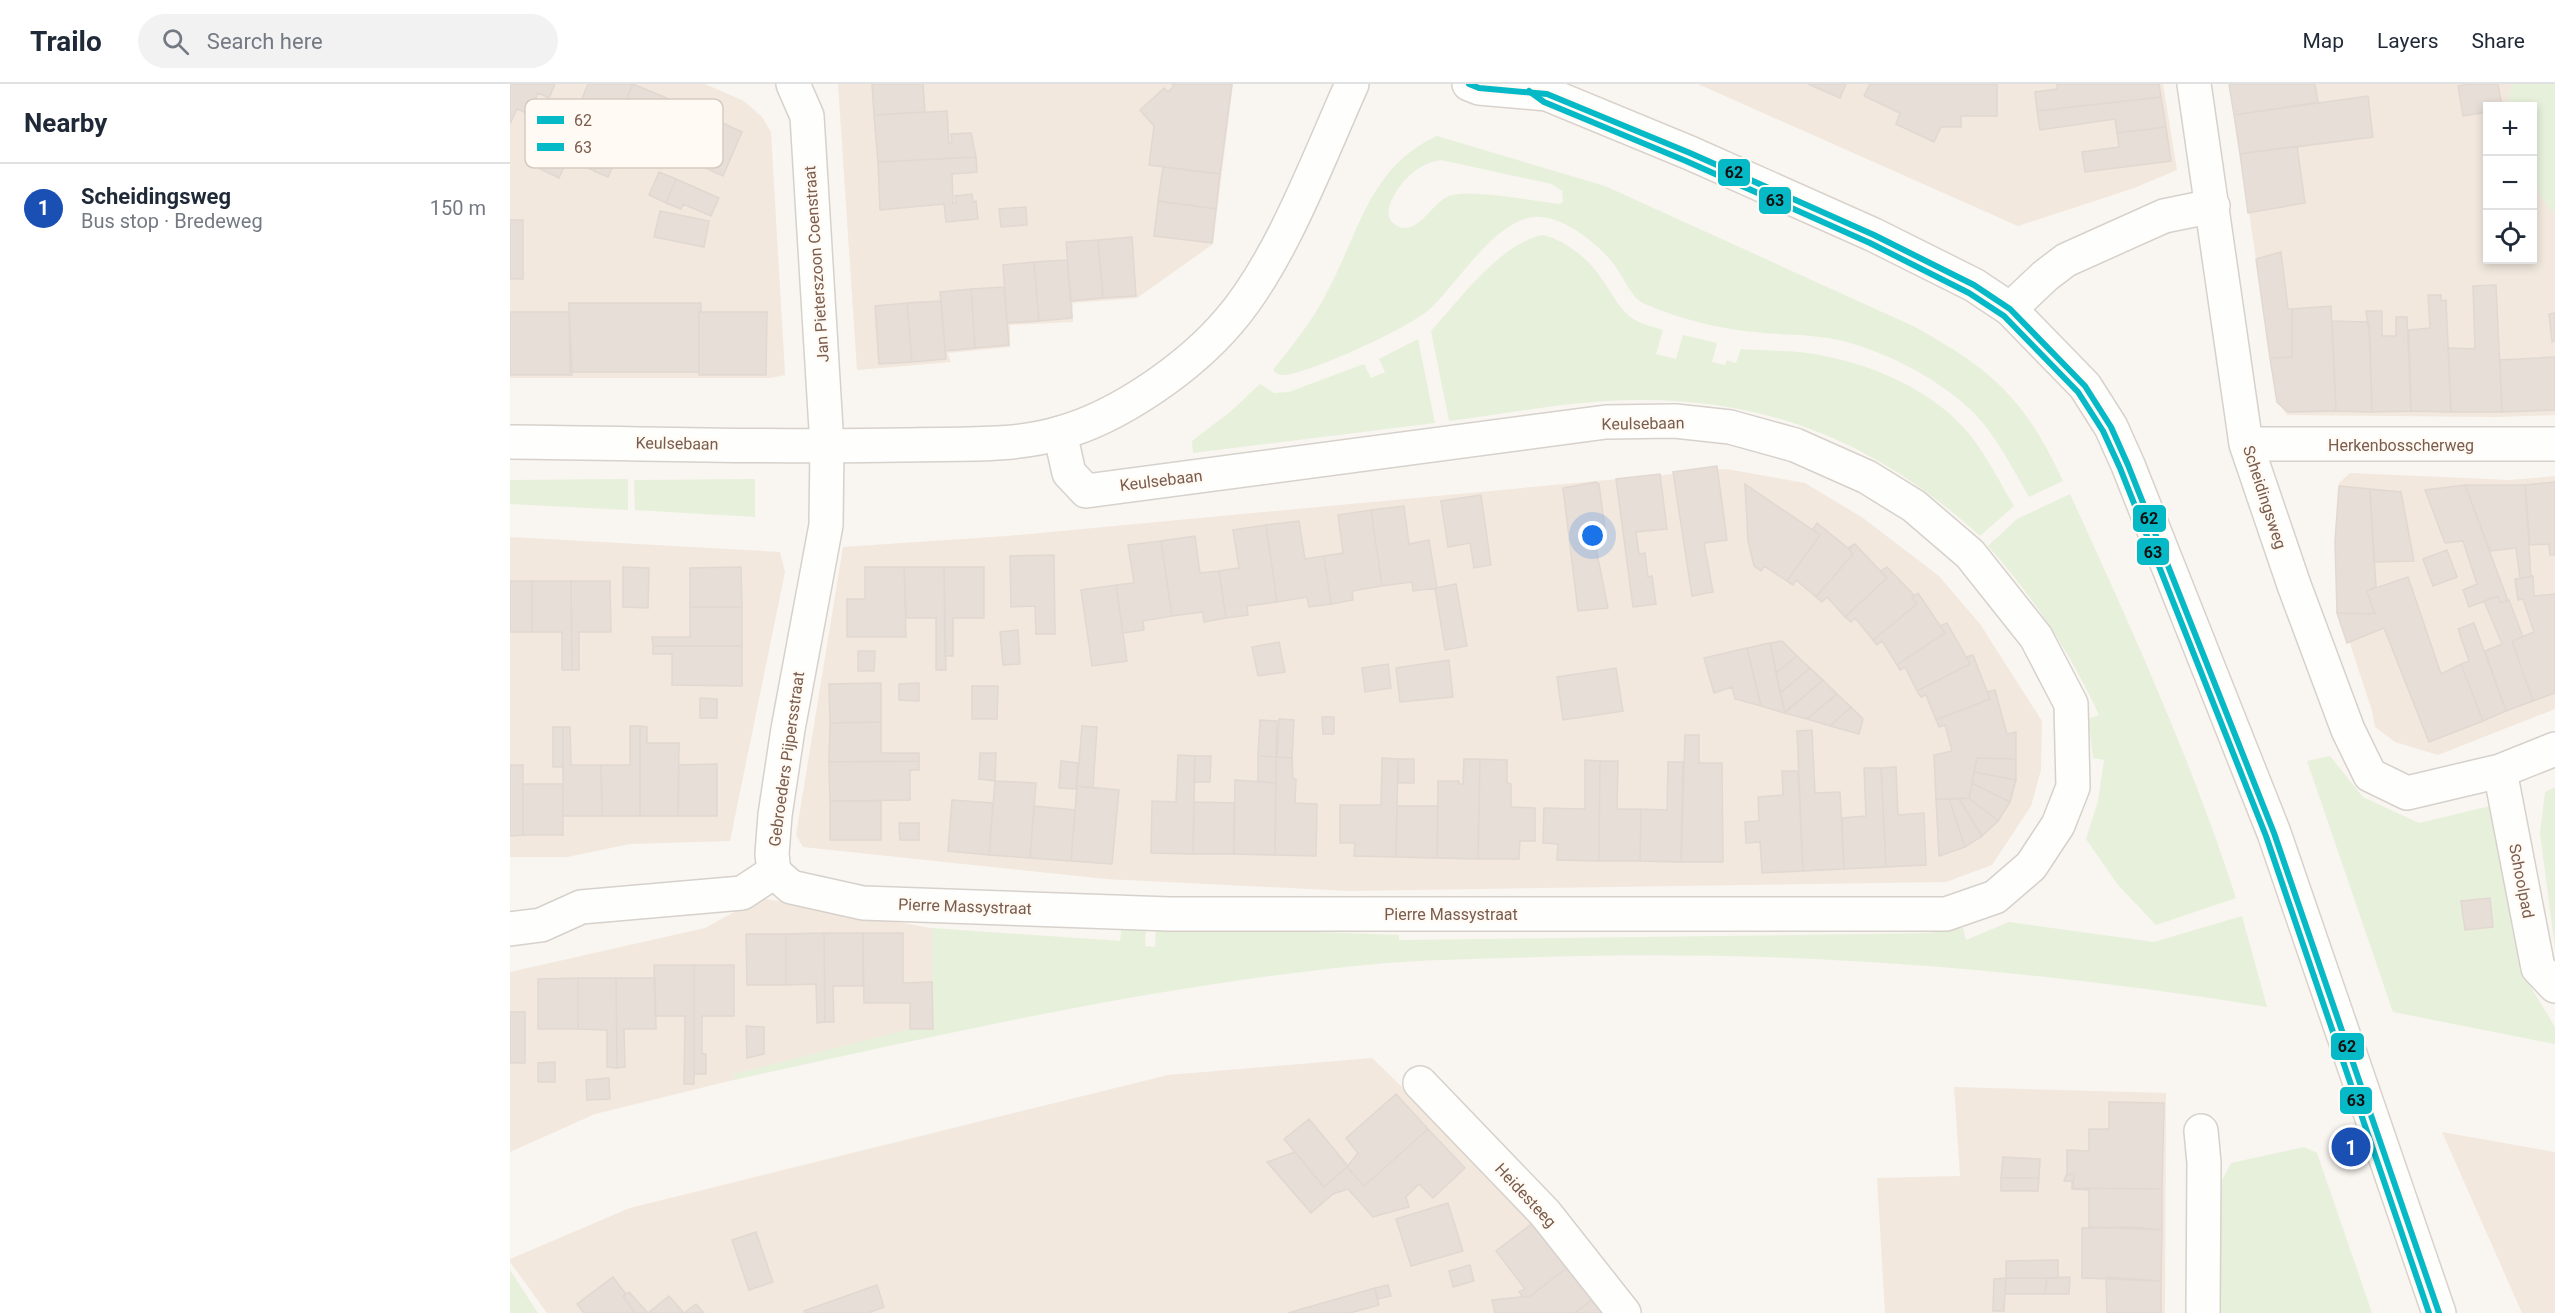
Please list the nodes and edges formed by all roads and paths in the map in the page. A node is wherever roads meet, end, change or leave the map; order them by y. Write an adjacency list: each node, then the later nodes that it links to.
1 (794, 84): 12 (street, Jan Pieterszoon Coenstraat)
2 (1352, 84): 8 (street, Keulsebaan)
3 (1469, 84): 5 (street)
4 (2194, 84): 6 (street, Scheidingsweg)
5 (1541, 89): 7 (street)
6 (2213, 206): 7 (street); 10 (street, Scheidingsweg)
7 (2010, 309): 23 (street)
8 (1060, 434): 12 (street, Keulsebaan); 15 (street, Keulsebaan)
9 (510, 442): 12 (street, Keulsebaan)
10 (2246, 444): 11 (street, Herkenbosscherweg); 14 (street, Scheidingsweg)
11 (2555, 444)
12 (827, 446): 16 (street, Gebroeders Pijpersstraat)
13 (2555, 749): 14 (street)
14 (2500, 771): 18 (street, Schoolpad)
15 (2073, 787): 16 (street, Pierre Massystraat)
16 (774, 872): 17 (street)
17 (510, 929)
18 (2555, 986)
19 (1420, 1083): 21 (street, Heidesteeg)
20 (2201, 1131): 22 (street)
21 (1624, 1313)
22 (2203, 1313)
23 (2439, 1313)

